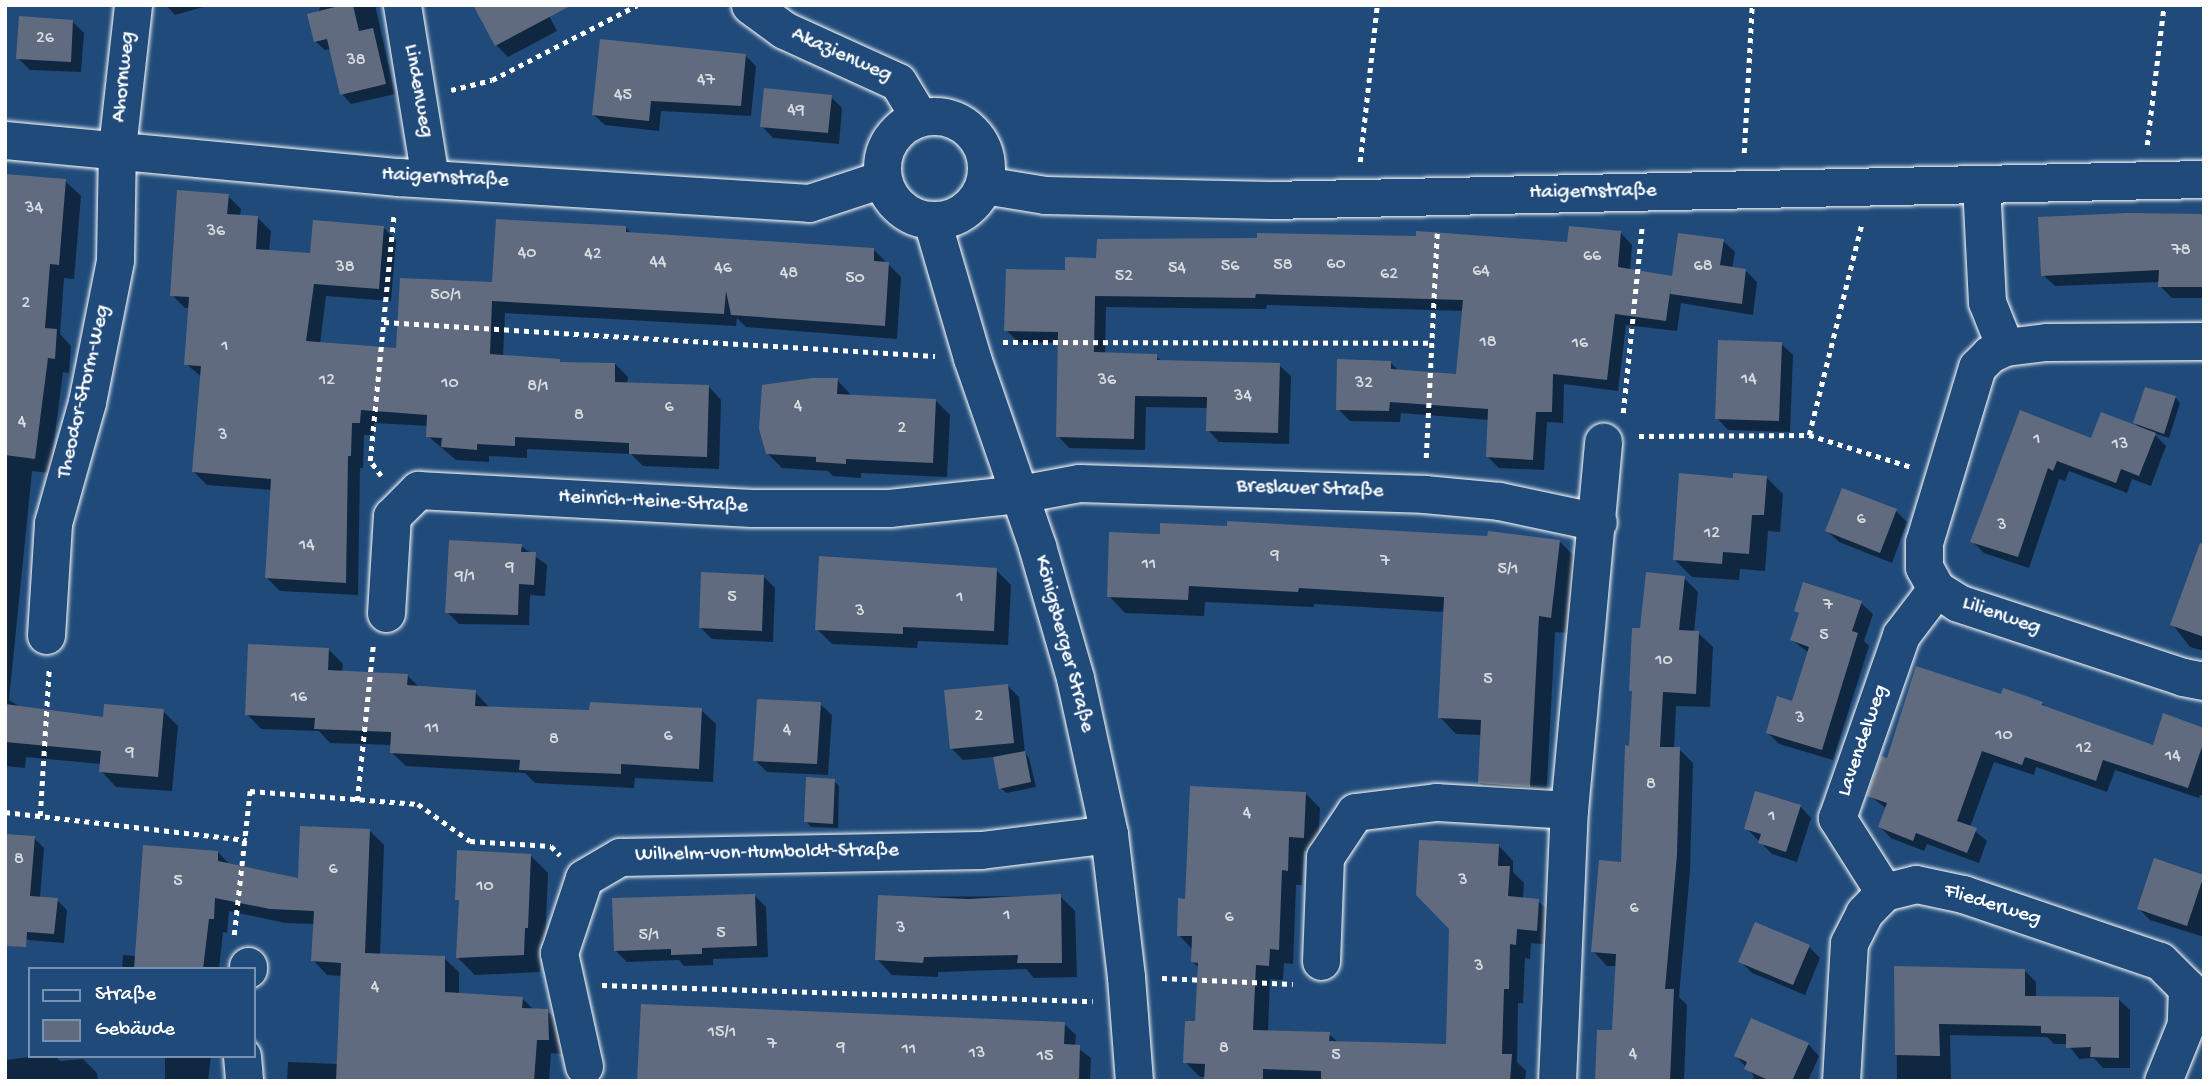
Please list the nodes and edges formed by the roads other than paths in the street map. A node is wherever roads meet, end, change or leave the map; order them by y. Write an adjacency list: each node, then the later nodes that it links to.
1 (133, 5): 6 (street, Ahornweg)
2 (402, 5): 7 (street, Lindenweg)
3 (750, 5): 4 (street, Akazienweg)
4 (919, 117): 9 (street); 11 (street)
5 (5, 140): 6 (street, Haigernstraße)
6 (117, 148): 7 (street, Haigernstraße); 20 (street, Theodor-Storm-Weg)
7 (414, 177): 9 (street, Haigernstraße)
8 (2204, 179): 10 (street, Haigernstraße)
9 (882, 180): 12 (street)
10 (1982, 184): 11 (street, Haigernstraße); 14 (street)
11 (984, 185): 12 (street)
12 (932, 221): 16 (street, Königsberger Straße)
13 (2204, 341): 14 (street)
14 (2005, 347): 18 (street, Lilienweg)
15 (1612, 439): 17 (street)
16 (1020, 494): 17 (street, Breslauer Straße); 19 (street, Heinrich-Heine-Straße); 23 (street, Königsberger Straße)
17 (1598, 522): 22 (street)
18 (1936, 589): 21 (street, Lilienweg); 24 (street, Lavendelweg)
19 (386, 613)
20 (46, 635)
21 (2204, 681)
22 (1569, 810): 25 (street); 30 (street)
23 (1108, 834): 27 (street, Wilhelm-von-Humboldt-Straße); 29 (street, Königsberger Straße)
24 (1884, 892): 31 (street); 32 (street, Fliederweg)
25 (1321, 961)
26 (242, 1058): 28 (street)
27 (584, 1066)
28 (244, 1081)
29 (1134, 1081)
30 (1557, 1081)
31 (1841, 1081)
32 (2163, 1081)

